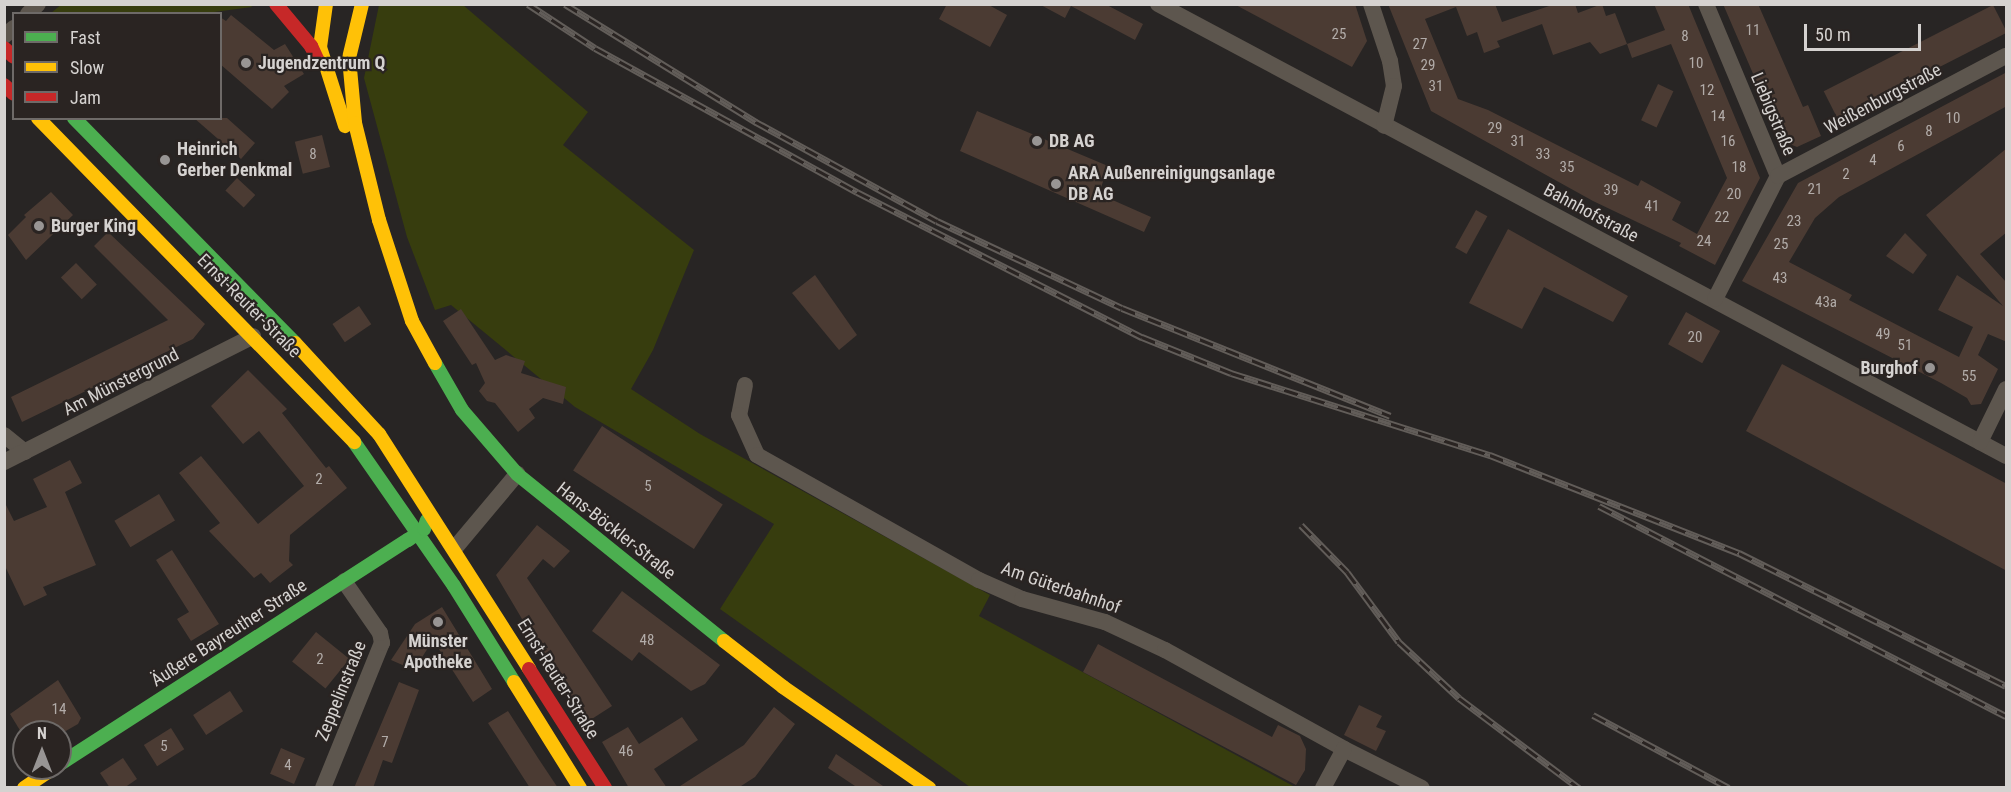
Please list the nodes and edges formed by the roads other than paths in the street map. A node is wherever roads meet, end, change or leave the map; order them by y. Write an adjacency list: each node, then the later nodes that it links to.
1 (308, 4): 9 (main road)
2 (326, 4): 9 (main road, Hans-Böckler-Straße)
3 (354, 4): 9 (main road)
4 (362, 4): 12 (main road, Hans-Böckler-Straße)
5 (1158, 4): 15 (street, Bahnhofstraße)
6 (1371, 4): 15 (street)
7 (1706, 4): 16 (street, Liebigstraße)
8 (279, 8): 9 (main road); 11 (main road)
9 (321, 19): 11 (main road, Hans-Böckler-Straße); 12 (main road)
10 (2007, 56): 16 (street, Weißenburgstraße)
11 (328, 83): 17 (main road, Hans-Böckler-Straße)
12 (350, 98): 17 (main road, Hans-Böckler-Straße)
13 (40, 120): 19 (main road, Ernst-Reuter-Straße)
14 (76, 120): 28 (main road, Ernst-Reuter-Straße)
15 (1384, 126): 18 (street, Bahnhofstraße)
16 (1778, 177): 18 (street, Liebigstraße)
17 (379, 220): 27 (main road, Hans-Böckler-Straße)
18 (1715, 299): 23 (street, Bahnhofstraße)
19 (253, 336): 24 (street, Am Münstergrund); 29 (main road, Ernst-Reuter-Straße)
20 (745, 385): 32 (street, Am Güterbahnhof)
21 (2007, 389): 23 (street)
22 (4, 435): 24 (street)
23 (1980, 442): 25 (street, Bahnhofstraße)
24 (25, 453): 26 (street, Am Münstergrund)
25 (2007, 456)
26 (4, 462)
27 (517, 474): 30 (street); 37 (main road, Hans-Böckler-Straße)
28 (423, 499): 29 (main road); 30 (main road, Ernst-Reuter-Straße)
29 (419, 533): 31 (main road, Äußere Bayreuther Straße); 35 (main road, Ernst-Reuter-Straße)
30 (454, 548): 36 (main road, Ernst-Reuter-Straße)
31 (344, 581): 33 (main road, Äußere Bayreuther Straße); 34 (street, Zeppelinstraße)
32 (1344, 749): 38 (street); 39 (street, Am Güterbahnhof)
33 (72, 756)
34 (323, 788)
35 (580, 788)
36 (605, 788)
37 (929, 788)
38 (1323, 788)
39 (1422, 788)

